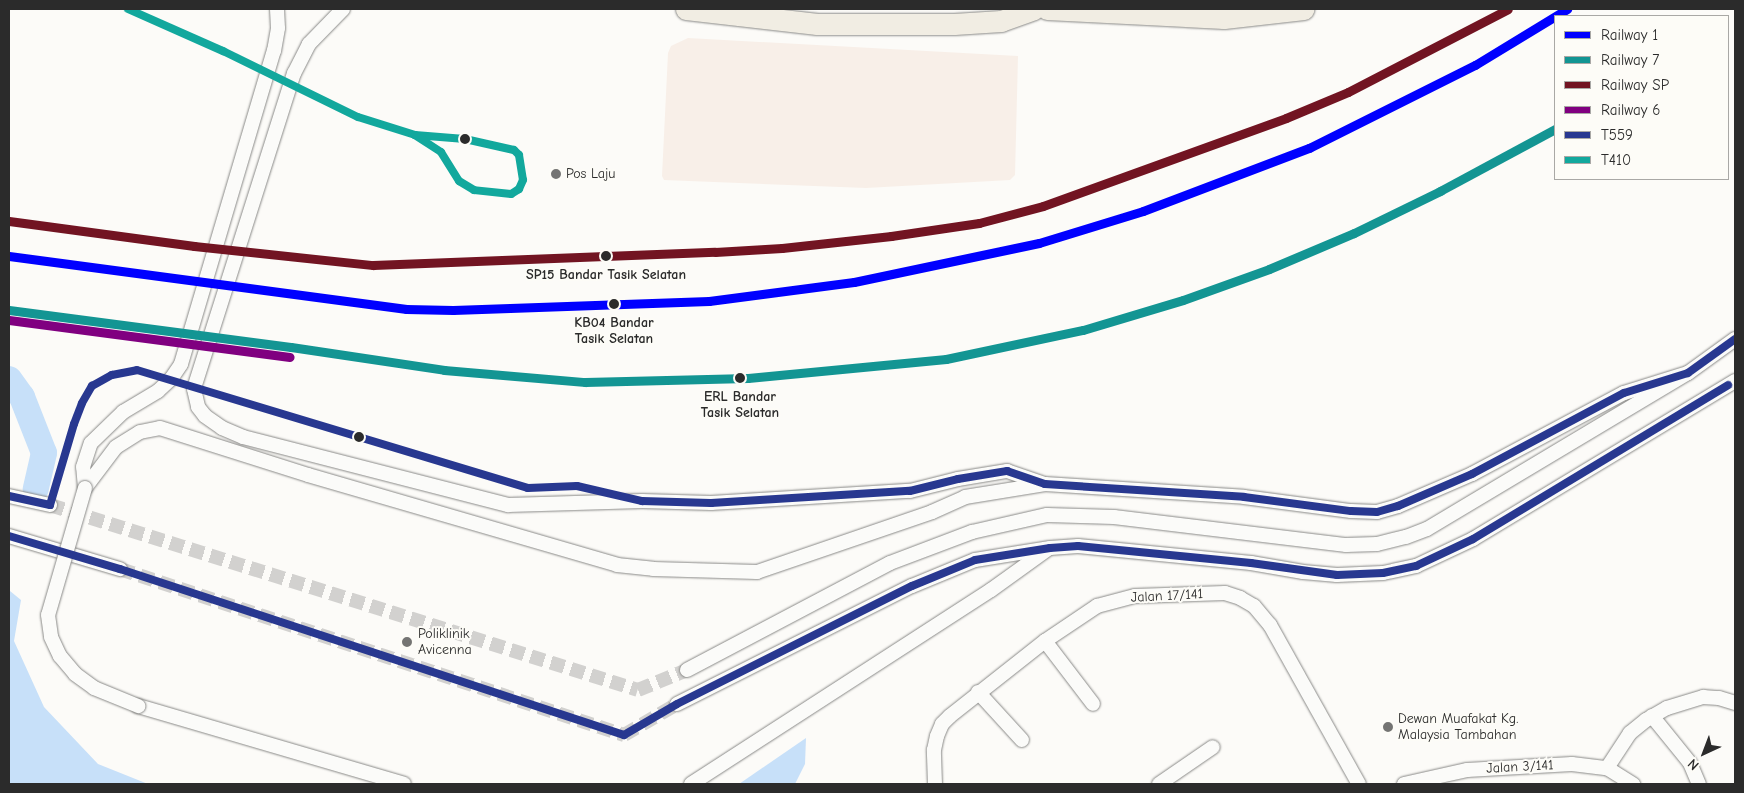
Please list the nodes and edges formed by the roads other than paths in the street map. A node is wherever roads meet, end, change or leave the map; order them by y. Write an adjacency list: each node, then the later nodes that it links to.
1 (276, 9): 13 (street)
2 (344, 9): 10 (street)
3 (686, 9): 4 (highway)
4 (1034, 9)
5 (1047, 9): 6 (highway)
6 (1303, 9)
7 (1735, 340): 8 (street)
8 (1688, 373): 12 (street); 22 (street)
9 (1735, 381): 18 (street)
10 (243, 436): 11 (street); 12 (street)
11 (308, 475): 12 (street); 13 (street)
12 (1045, 484)
13 (84, 488): 32 (street, bridge)
14 (9, 496): 15 (street)
15 (50, 505)
16 (80, 514): 19 (street)
17 (9, 536): 19 (street)
18 (1050, 548): 25 (street); 33 (street)
19 (67, 554): 20 (street)
20 (120, 569)
21 (1045, 641): 23 (street, Jalan 17/141); 26 (street); 36 (street, Jalan 17/141)
22 (687, 670)
23 (978, 692): 28 (street); 34 (street, Jalan 17/141)
24 (1735, 702): 27 (street)
25 (677, 704)
26 (1093, 704)
27 (1652, 716): 30 (street); 40 (street)
28 (1022, 740)
29 (1212, 747): 35 (street)
30 (1607, 768): 31 (street, Jalan 3/141); 39 (street, Jalan 3/141)
31 (1467, 770): 37 (street, Jalan 3/141); 38 (street)
32 (404, 784)
33 (691, 784)
34 (935, 784)
35 (1159, 784)
36 (1359, 784)
37 (1404, 784)
38 (1467, 784)
39 (1633, 784)
40 (1699, 784)

